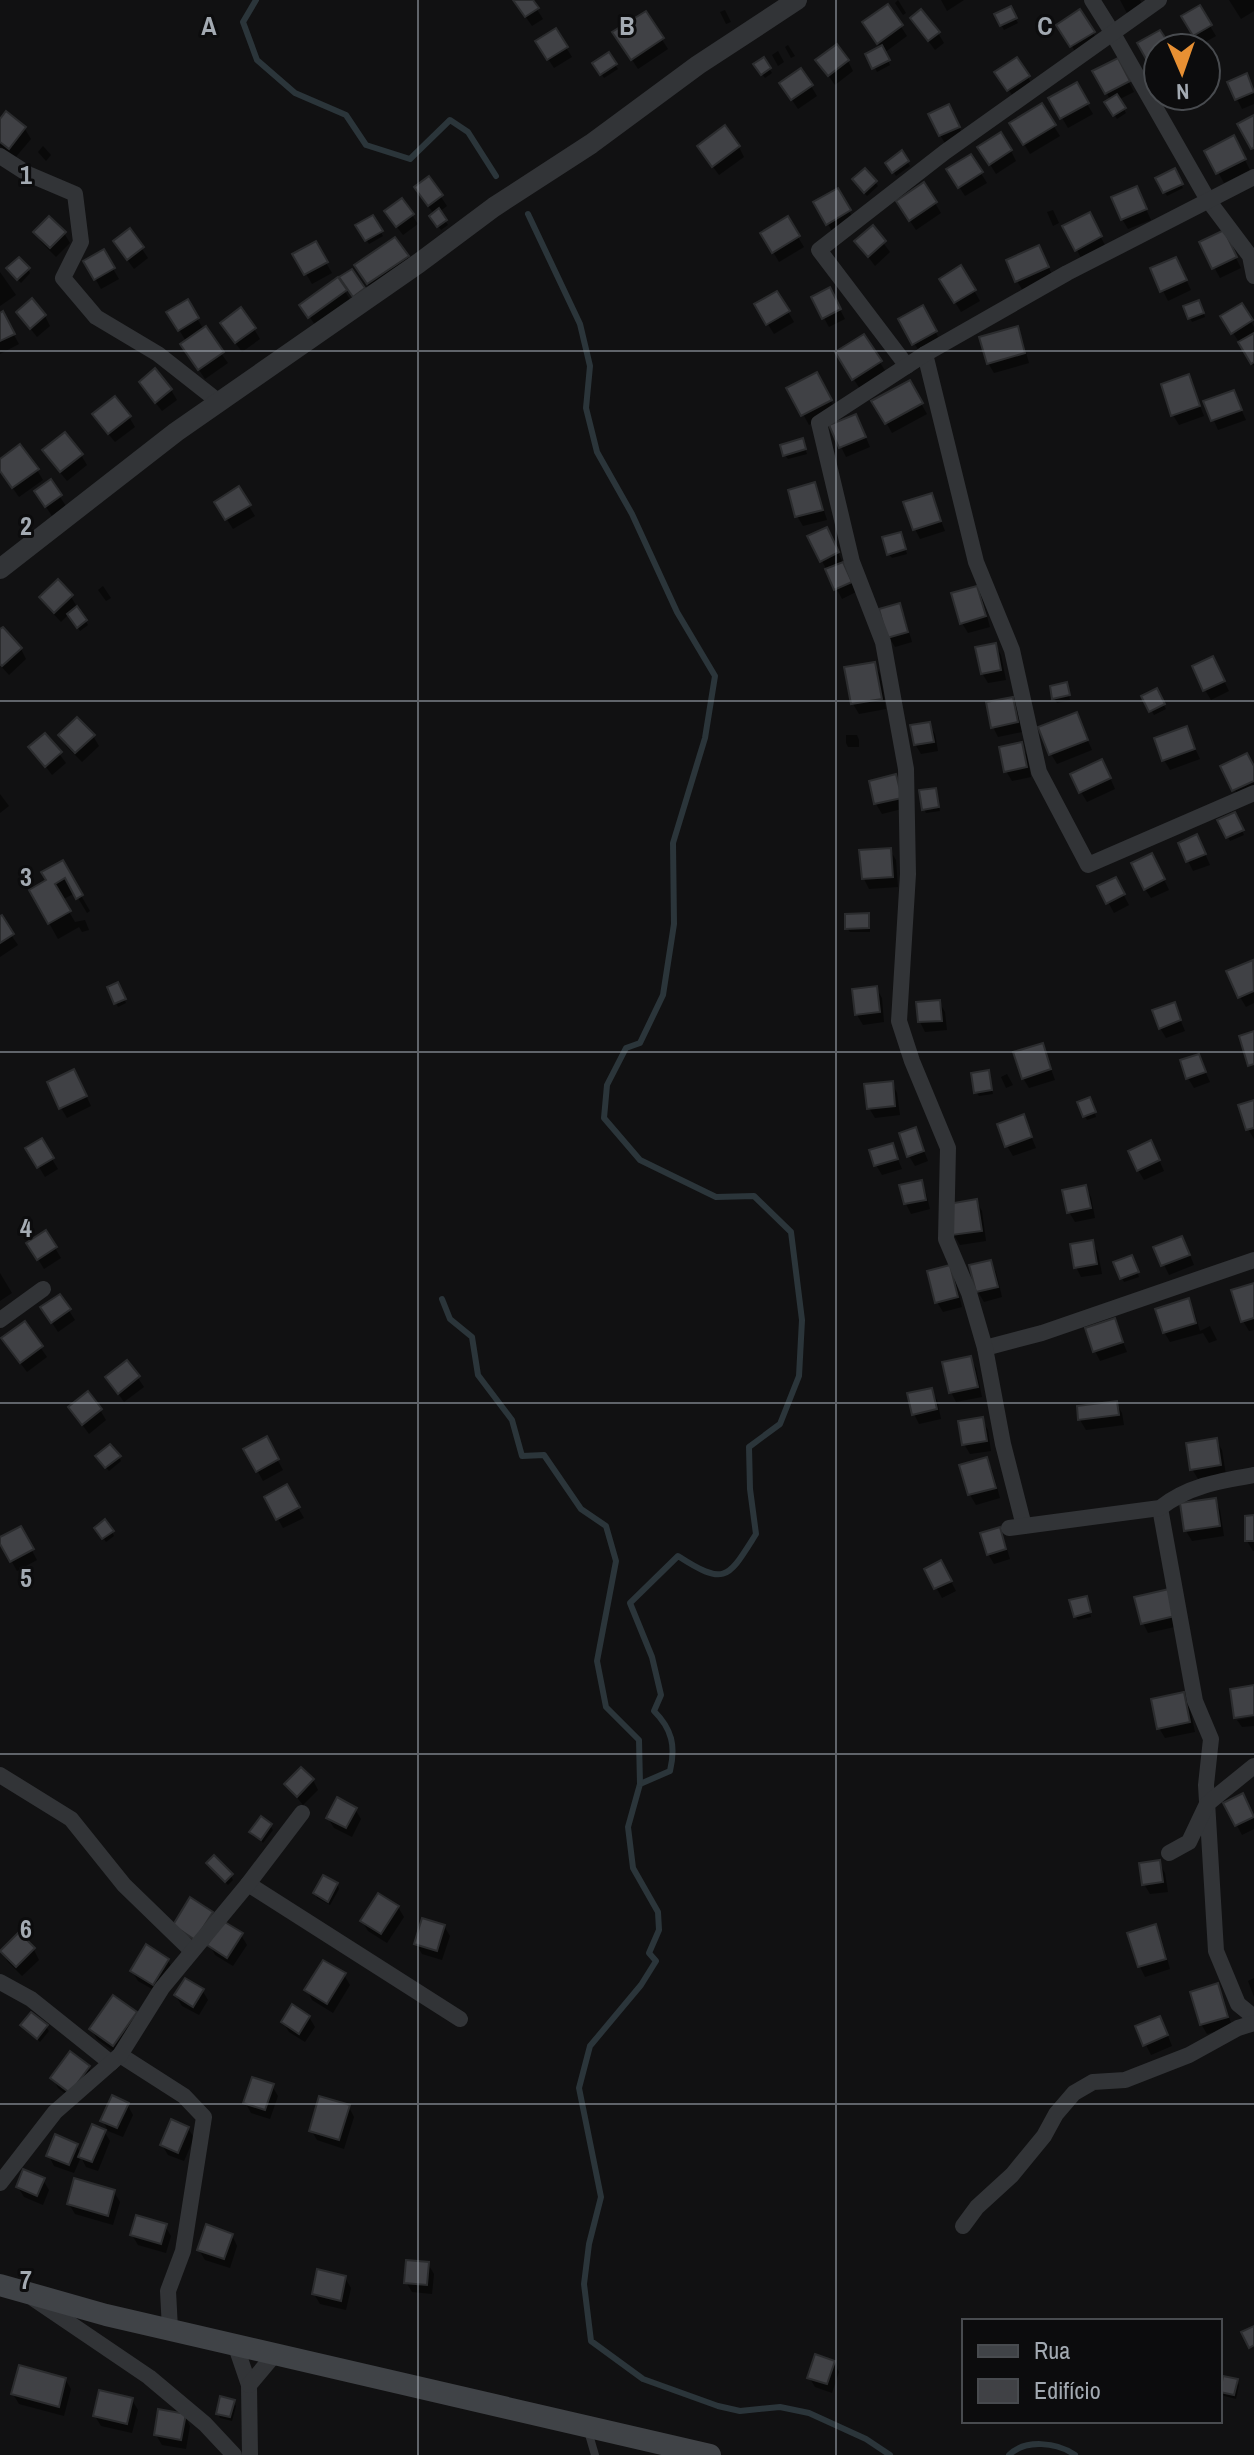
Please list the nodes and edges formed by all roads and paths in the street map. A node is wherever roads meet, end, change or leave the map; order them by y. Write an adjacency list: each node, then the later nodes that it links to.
1 (797, 0): 11 (street)
2 (1092, 0): 4 (street)
3 (1159, 0): 4 (street)
4 (1112, 32): 7 (street); 10 (street)
5 (0, 156): 11 (street)
6 (1254, 177): 7 (street)
7 (1208, 200): 8 (street); 9 (street)
8 (1254, 276)
9 (925, 354): 10 (street); 13 (street)
10 (907, 366): 17 (street)
11 (219, 402): 12 (street)
12 (0, 569)
13 (1254, 793)
14 (1254, 1260): 17 (street)
15 (43, 1289): 16 (street)
16 (0, 1320)
17 (985, 1348): 19 (street)
18 (1254, 1475): 19 (street)
19 (1160, 1508): 22 (street)
20 (1254, 1766): 22 (street)
21 (0, 1775): 26 (street)
22 (1207, 1804): 24 (street); 28 (street)
23 (302, 1813): 25 (street)
24 (1169, 1853)
25 (248, 1884): 26 (street); 29 (street)
26 (192, 1951): 31 (street)
27 (0, 1982): 31 (street)
28 (1254, 2017)
29 (460, 2019)
30 (1254, 2023): 33 (street)
31 (116, 2059): 32 (street); 36 (street)
32 (0, 2183)
33 (963, 2226)
34 (0, 2285): 35 (main road)
35 (23, 2291): 36 (main road); 42 (street)
36 (170, 2329): 37 (main road)
37 (235, 2344): 38 (main road); 39 (street)
38 (275, 2354): 39 (street); 40 (main road)
39 (249, 2385): 43 (street)
40 (587, 2426): 41 (main road); 44 (lane)
41 (701, 2454)
42 (234, 2455)
43 (250, 2455)
44 (595, 2455)

